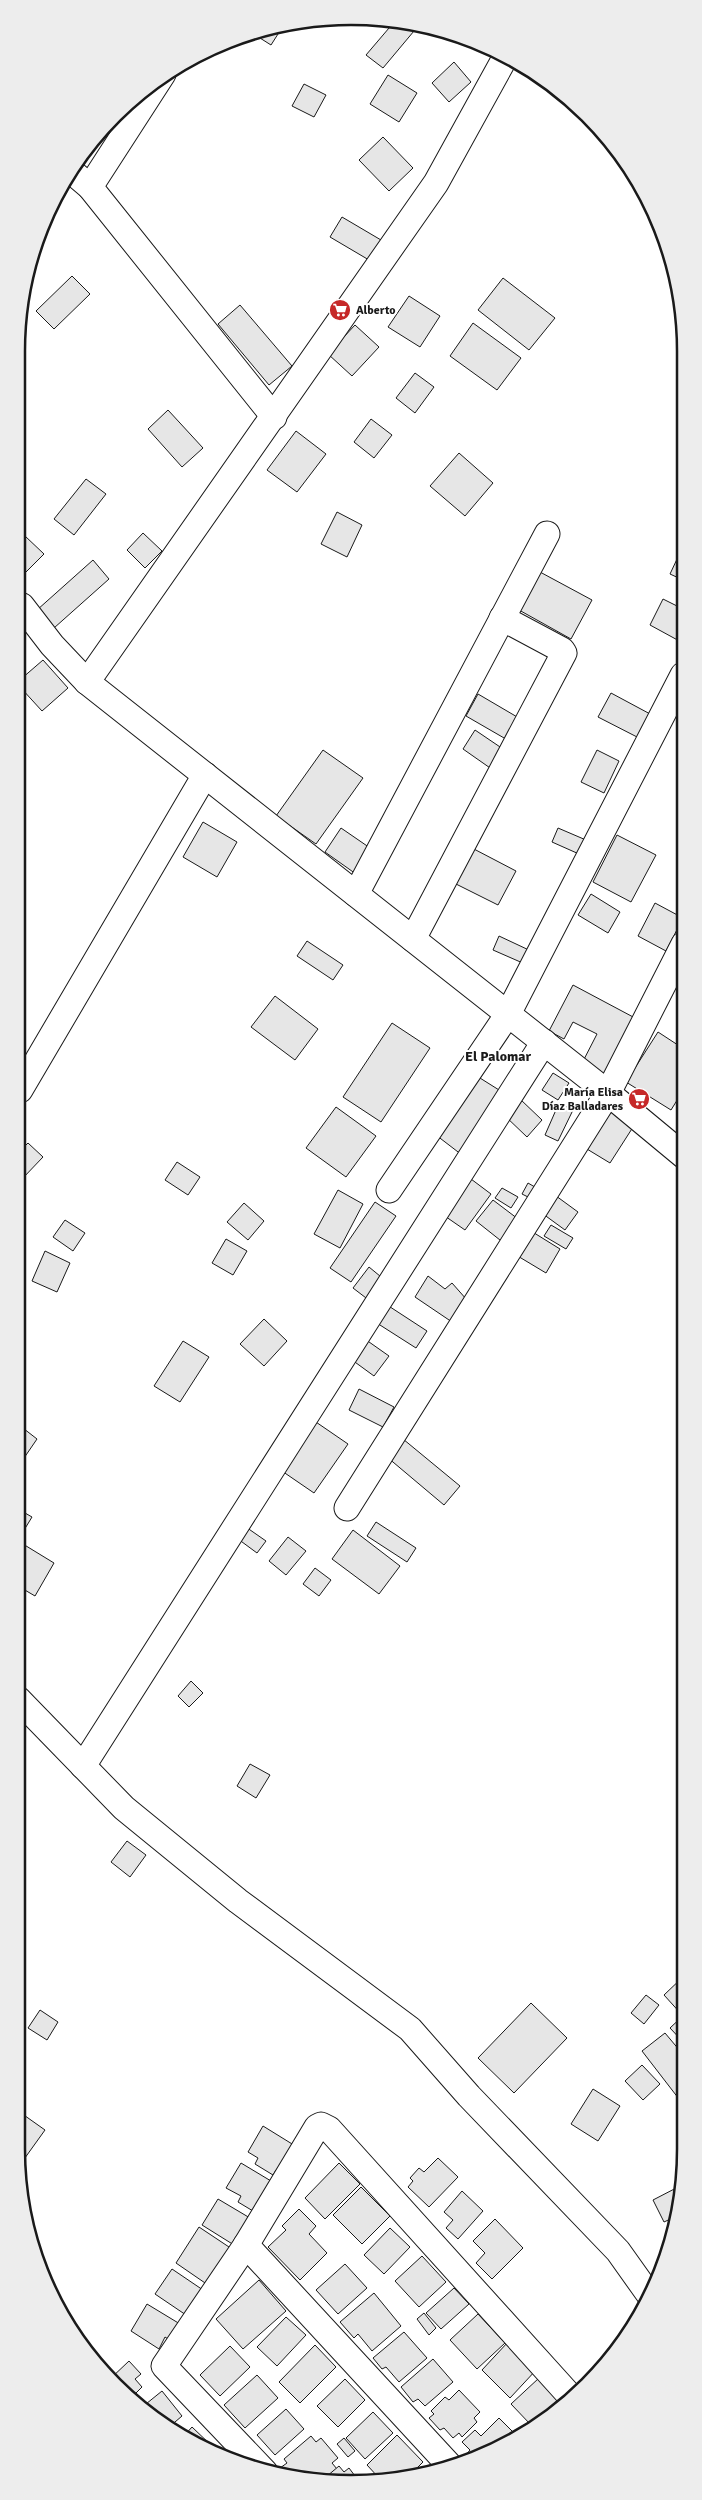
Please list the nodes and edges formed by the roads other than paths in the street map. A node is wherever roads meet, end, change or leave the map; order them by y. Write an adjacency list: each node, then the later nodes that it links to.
1 (502, 63): 5 (street)
2 (150, 95): 4 (street)
3 (77, 176): 4 (street)
4 (90, 187): 5 (street)
5 (274, 417): 9 (street)
6 (547, 534): 8 (street)
7 (25, 610): 9 (street)
8 (502, 618): 12 (street); 13 (street)
9 (87, 682): 11 (street)
10 (677, 688): 15 (street)
11 (205, 775): 12 (street); 17 (street)
12 (356, 894): 13 (street)
13 (413, 939): 15 (street)
14 (677, 958): 18 (street)
15 (508, 1014): 16 (street); 20 (street)
16 (544, 1042): 18 (street); 23 (street)
17 (25, 1081)
18 (608, 1093): 19 (street); 21 (street)
19 (677, 1150)
20 (389, 1190)
21 (347, 1508)
22 (25, 1706): 23 (street)
23 (82, 1766): 25 (street)
24 (246, 2245): 26 (street); 27 (street); 28 (street)
25 (645, 2289)
26 (567, 2393)
27 (254, 2460)
28 (445, 2461)

